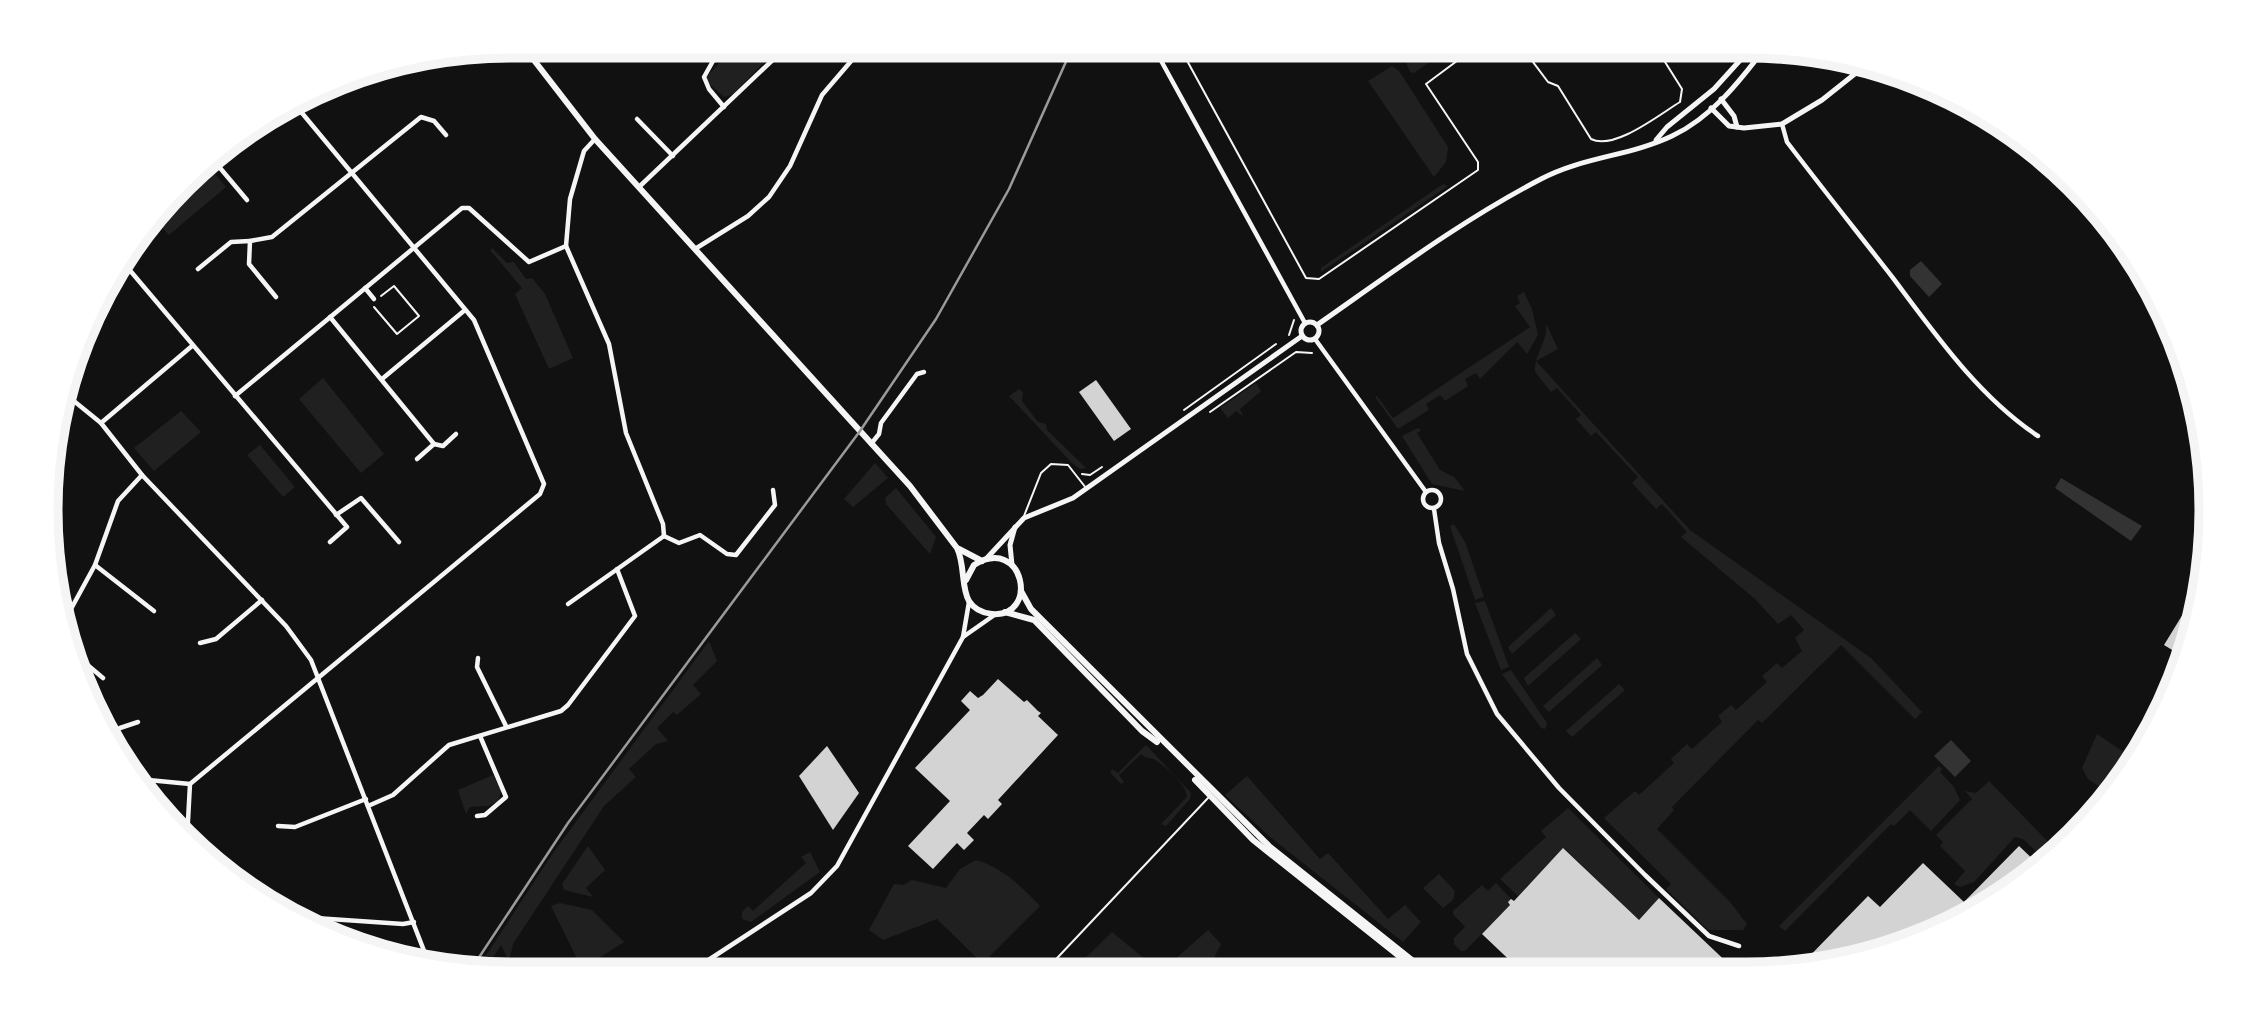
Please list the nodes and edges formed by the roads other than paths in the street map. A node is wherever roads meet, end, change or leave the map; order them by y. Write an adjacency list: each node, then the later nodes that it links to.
1 (532, 58): 9 (main road)
2 (540, 58): 9 (lane)
3 (716, 58): 12 (street)
4 (775, 58): 12 (street)
5 (854, 58): 29 (street)
6 (1160, 58): 37 (street)
7 (1742, 58): 20 (street)
8 (1757, 58): 11 (street)
9 (536, 63): 19 (main road)
10 (1858, 72): 16 (street)
11 (1721, 99): 13 (street); 17 (street)
12 (724, 107): 21 (street)
13 (1711, 108): 17 (street); 20 (street)
14 (299, 110): 23 (street)
15 (637, 119): 21 (street)
16 (1782, 124): 17 (street); 48 (street)
17 (1737, 127)
18 (446, 135): 23 (street)
19 (595, 139): 24 (main road); 27 (street)
20 (1656, 141): 38 (street)
21 (673, 156): 24 (street)
22 (218, 165): 25 (street)
23 (351, 172): 26 (street); 28 (street)
24 (639, 188): 29 (main road)
25 (247, 200)
26 (250, 241): 31 (street); 33 (street)
27 (566, 246): 28 (street); 60 (street)
28 (413, 248): 32 (street); 35 (street)
29 (695, 249): 50 (main road)
30 (128, 268): 41 (street)
31 (198, 269)
32 (365, 288): 34 (street); 36 (street)
33 (276, 297)
34 (375, 299)
35 (465, 310): 43 (street); 81 (street)
36 (330, 317): 43 (street); 44 (street)
37 (1305, 323): 38 (street); 39 (street)
38 (1317, 325): 40 (street)
39 (1302, 336): 40 (street); 53 (street)
40 (1315, 339): 55 (street)
41 (192, 346): 44 (street); 46 (street)
42 (924, 372): 50 (street)
43 (382, 379): 49 (street)
44 (235, 396): 57 (street)
45 (72, 399): 46 (street)
46 (101, 423): 52 (street)
47 (456, 434): 49 (street)
48 (2038, 436)
49 (435, 444): 51 (street)
50 (871, 444): 63 (main road)
51 (417, 459)
52 (142, 475): 65 (street); 70 (street)
53 (1086, 489): 58 (street); 58 (lane)
54 (773, 490): 60 (street)
55 (1426, 492): 56 (street); 56 (street)
56 (1434, 509): 97 (street)
57 (336, 515): 61 (street); 62 (street)
58 (1024, 518): 59 (street)
59 (1015, 526): 64 (street); 66 (street)
60 (664, 536): 67 (street)
61 (330, 542)
62 (399, 542)
63 (957, 548): 64 (main road); 68 (main road)
64 (984, 560): 66 (main road); 68 (main road)
65 (95, 565): 73 (street); 74 (street)
66 (1012, 565): 69 (main road)
67 (617, 569): 72 (street); 84 (street)
68 (966, 580): 71 (main road)
69 (1021, 591): 75 (main road); 102 (main road)
70 (262, 600): 78 (street); 81 (street)
71 (969, 601): 76 (main road); 77 (street)
72 (568, 604)
73 (155, 611)
74 (69, 612)
75 (1005, 612): 76 (main road); 89 (main road)
76 (996, 615): 77 (street)
77 (963, 637): 99 (street)
78 (200, 643)
79 (478, 658): 84 (street)
80 (85, 663): 82 (street)
81 (319, 675): 88 (street); 90 (street)
82 (103, 678)
83 (138, 722): 85 (street)
84 (506, 726): 86 (street)
85 (116, 731)
86 (480, 736): 91 (street); 92 (street)
87 (147, 780): 88 (street)
88 (190, 784): 94 (street)
89 (1209, 798): 100 (lane); 101 (main road)
90 (366, 799): 91 (street); 93 (street)
91 (368, 806): 96 (street)
92 (477, 816)
93 (278, 825)
94 (188, 827)
95 (319, 920): 96 (street)
96 (414, 922): 98 (street)
97 (1739, 946)
98 (426, 955)
99 (705, 962)
100 (1053, 962)
101 (1406, 962)
102 (1414, 962)

